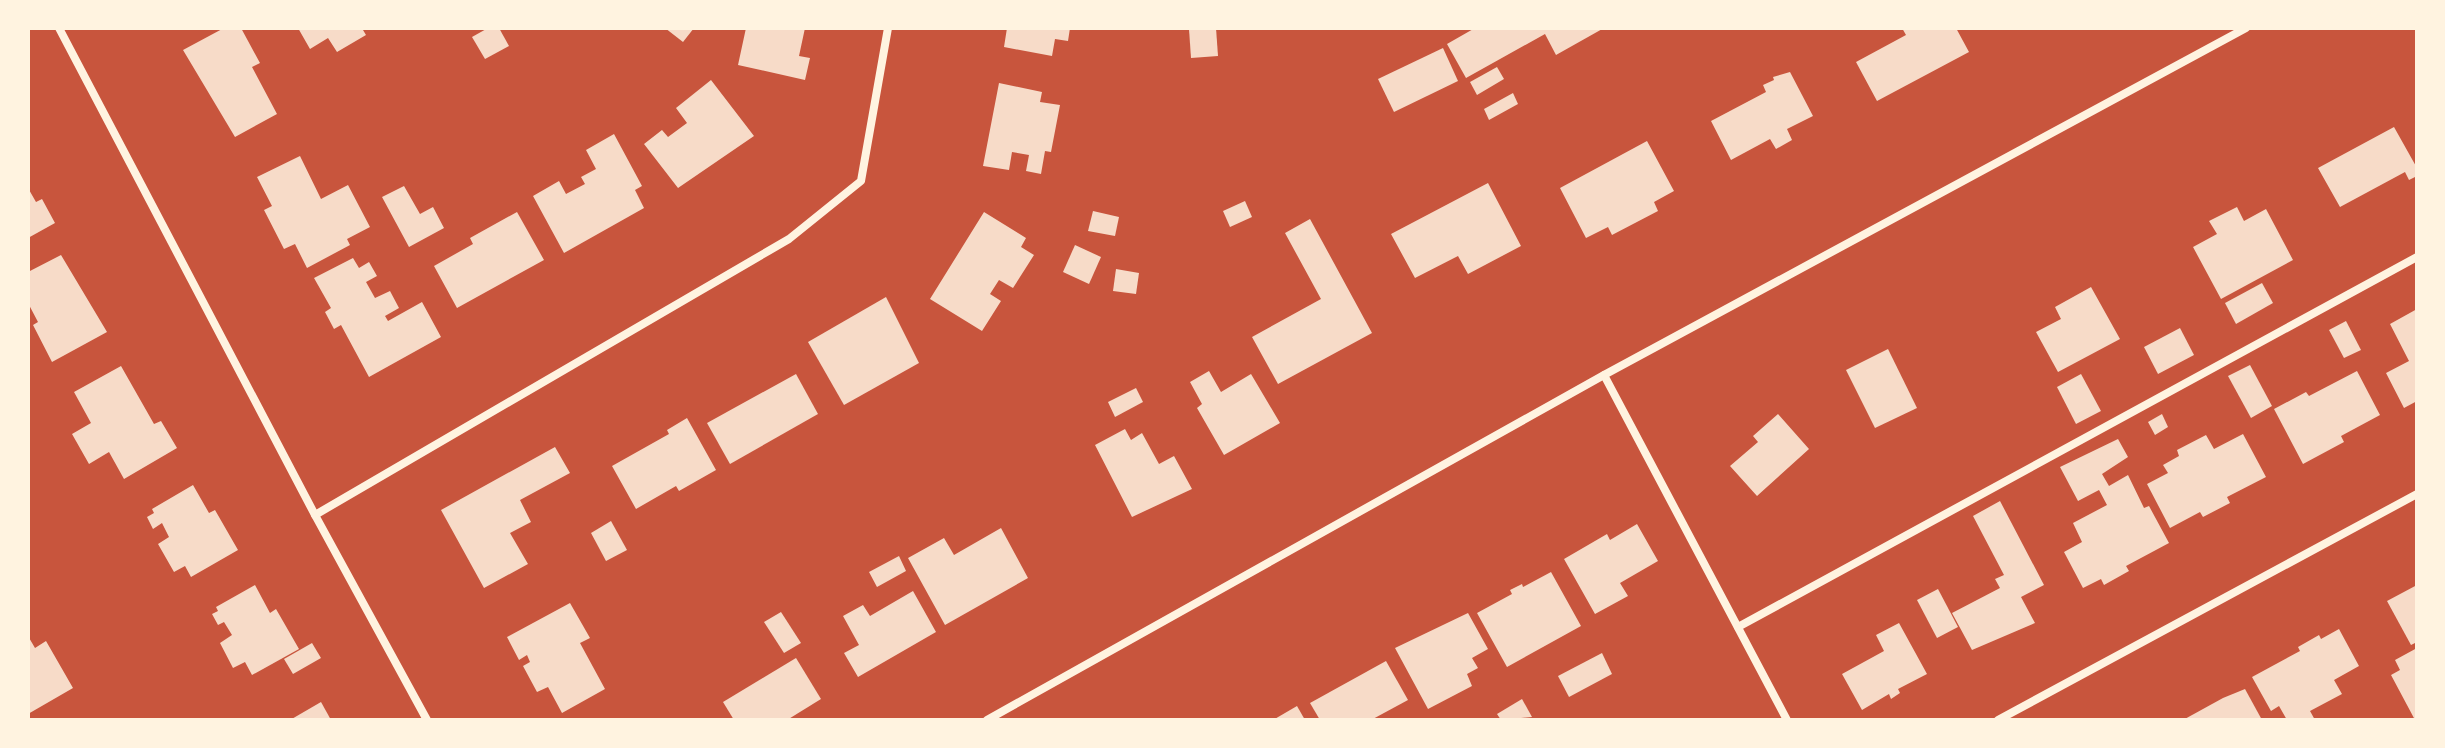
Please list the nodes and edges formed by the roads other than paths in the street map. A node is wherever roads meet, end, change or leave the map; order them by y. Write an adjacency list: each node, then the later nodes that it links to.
1 (73, 28): 4 (street)
2 (888, 28): 8 (street)
3 (2246, 28): 6 (street)
4 (61, 31): 8 (street)
5 (2417, 257): 9 (street)
6 (1604, 375): 9 (street); 11 (street)
7 (2417, 494): 13 (street)
8 (315, 515): 10 (street)
9 (1738, 627): 12 (street)
10 (427, 720)
11 (987, 720)
12 (1787, 720)
13 (1998, 720)

